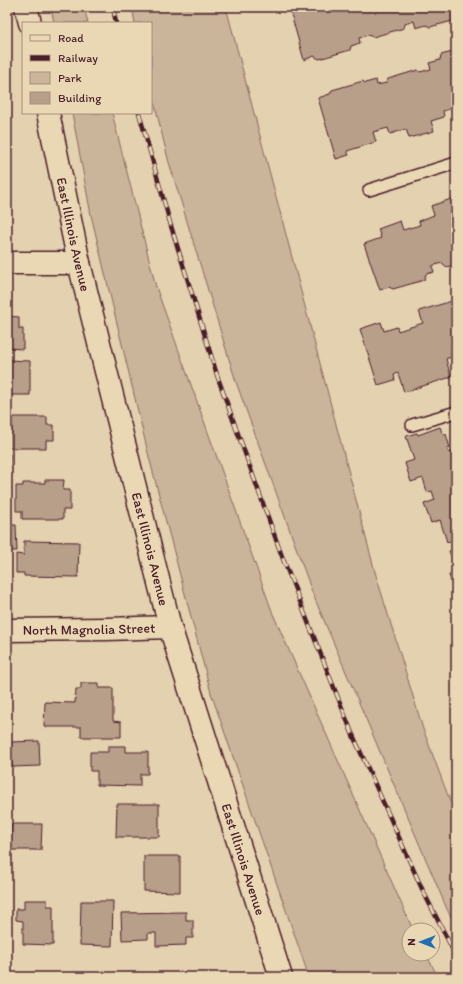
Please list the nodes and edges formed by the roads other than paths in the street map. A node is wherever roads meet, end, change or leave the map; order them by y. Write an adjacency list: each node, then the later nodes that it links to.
1 (26, 7): 2 (main road)
2 (30, 22)
3 (48, 114): 6 (main road, East Illinois Avenue)
4 (456, 163): 5 (lane)
5 (369, 190)
6 (79, 262): 7 (main road); 10 (main road, East Illinois Avenue)
7 (7, 263)
8 (456, 412): 9 (lane)
9 (412, 425)
10 (170, 627): 11 (main road, North Magnolia Street); 12 (main road, East Illinois Avenue)
11 (7, 630)
12 (277, 976)

